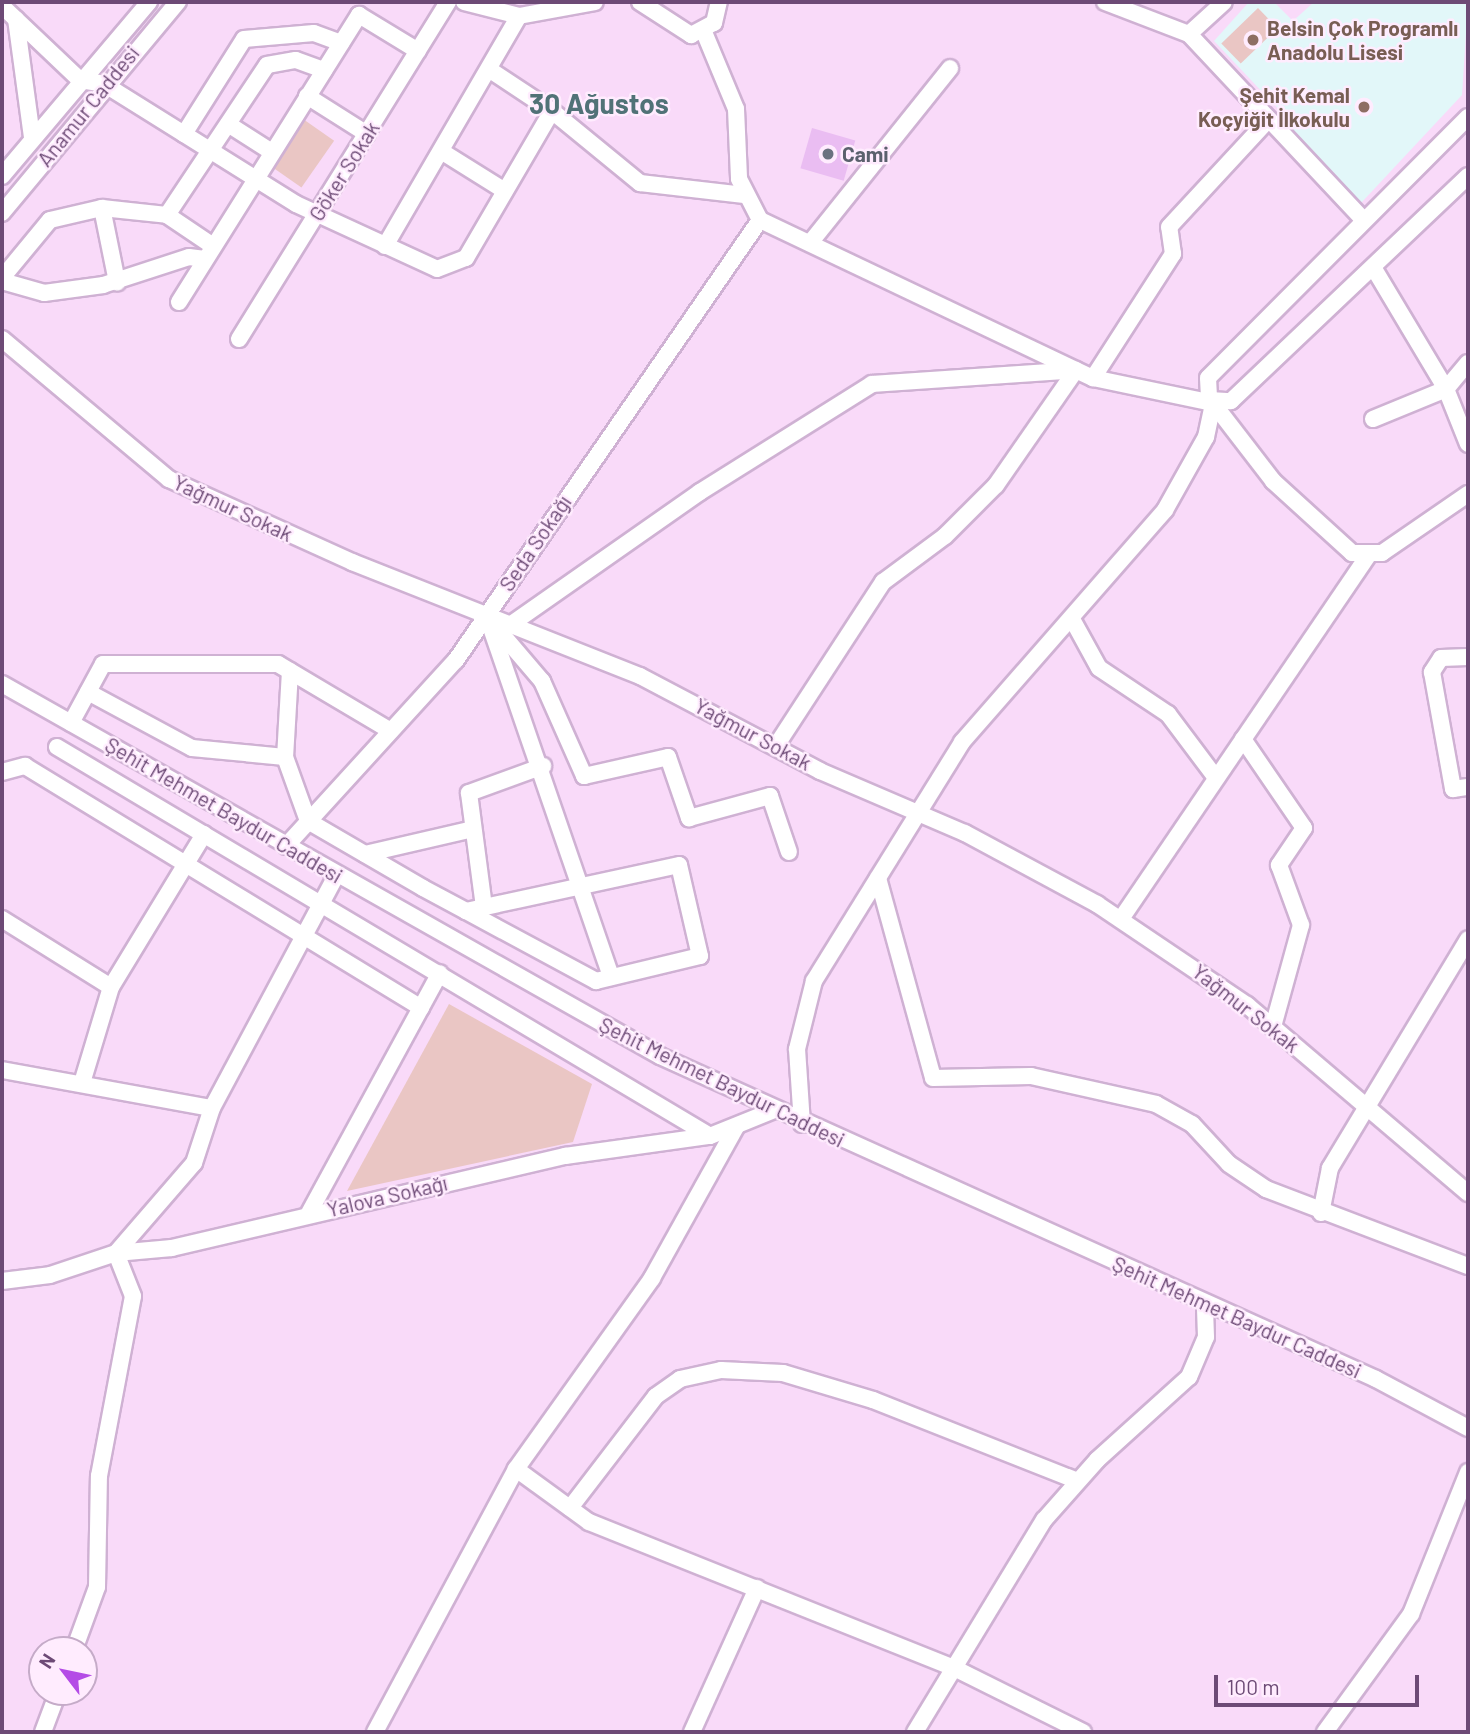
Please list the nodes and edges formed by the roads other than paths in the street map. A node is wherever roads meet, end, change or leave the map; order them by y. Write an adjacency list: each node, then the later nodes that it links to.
1 (149, 2): 20 (street, Anamur Caddesi)
2 (178, 2): 21 (street, Anamur Caddesi)
3 (448, 2): 16 (street, Göker Sokak)
4 (464, 2): 11 (street)
5 (595, 2): 11 (street)
6 (640, 2): 13 (street)
7 (719, 2): 13 (street)
8 (1105, 2): 14 (street)
9 (1224, 2): 14 (street)
10 (2, 6): 12 (street)
11 (519, 16): 19 (street)
12 (16, 19): 20 (street); 29 (street)
13 (704, 32): 37 (street)
14 (1189, 34): 25 (street)
15 (341, 43): 16 (street); 18 (street); 27 (street)
16 (418, 51): 28 (street, Göker Sokak)
17 (950, 68): 44 (street)
18 (324, 70): 22 (street); 26 (street)
19 (490, 70): 23 (street); 31 (street)
20 (80, 80): 21 (street); 29 (street, Anamur Caddesi)
21 (104, 84): 27 (street); 39 (street, Anamur Caddesi)
22 (307, 96): 28 (street); 32 (street)
23 (552, 111): 36 (street); 37 (street)
24 (1468, 117): 42 (street)
25 (1267, 121): 42 (street); 55 (street)
26 (228, 124): 30 (street); 32 (street)
27 (184, 134): 30 (street)
28 (367, 134): 41 (street, Göker Sokak)
29 (32, 138): 33 (street, Anamur Caddesi)
30 (211, 151): 35 (street); 40 (street)
31 (442, 151): 36 (street); 45 (street)
32 (272, 152): 35 (street)
33 (2, 176)
34 (1468, 176): 47 (street)
35 (256, 178): 41 (street); 46 (street)
36 (505, 191): 45 (street)
37 (744, 195): 43 (street)
38 (102, 208): 40 (street); 48 (street); 49 (street)
39 (2, 213)
40 (167, 215): 46 (street)
41 (317, 215): 45 (street); 52 (street, Göker Sokak)
42 (1362, 218): 57 (street)
43 (760, 220): 44 (street); 62 (street, Seda Sokağı)
44 (810, 243): 54 (street)
45 (385, 246)
46 (209, 253): 49 (street); 50 (street)
47 (1373, 267): 56 (street); 57 (street)
48 (2, 279): 49 (street)
49 (117, 282)
50 (179, 302)
51 (2, 339): 62 (street, Yağmur Sokak)
52 (239, 339)
53 (1468, 363): 56 (street)
54 (1076, 370): 55 (street); 64 (street); 72 (street)
55 (1093, 379): 57 (street)
56 (1446, 389): 58 (street); 59 (street)
57 (1213, 403): 61 (street); 63 (street)
58 (1373, 419)
59 (1468, 444)
60 (1468, 494): 61 (street)
61 (1368, 555): 71 (street)
62 (486, 616): 64 (street, Yağmur Sokak); 70 (street, Seda Sokağı); 75 (street); 84 (street)
63 (1072, 619): 77 (street); 79 (street)
64 (510, 625): 72 (street, Yağmur Sokak)
65 (1468, 657): 78 (street)
66 (290, 671): 68 (street); 70 (street); 74 (street)
67 (2, 684): 69 (street, Şehit Mehmet Baydur Caddesi)
68 (88, 692): 69 (street); 74 (street)
69 (71, 723): 83 (street, Şehit Mehmet Baydur Caddesi)
70 (391, 731): 80 (street, Seda Sokağı)
71 (1243, 739): 77 (street); 101 (street)
72 (776, 746): 79 (street, Yağmur Sokak)
73 (57, 747): 82 (street)
74 (285, 757): 80 (street)
75 (543, 766): 81 (street); 89 (street)
76 (2, 772): 86 (street)
77 (1216, 778): 94 (street)
78 (1468, 787)
79 (919, 811): 88 (street); 94 (street, Yağmur Sokak)
80 (308, 821): 83 (street, Seda Sokağı); 85 (street)
81 (473, 829): 85 (street); 91 (street)
82 (204, 834): 86 (street); 90 (street)
83 (286, 846): 87 (street, Şehit Mehmet Baydur Caddesi)
84 (789, 852)
85 (365, 854): 92 (street)
86 (186, 864): 95 (street); 99 (street)
87 (337, 874): 90 (street); 106 (street, Şehit Mehmet Baydur Caddesi)
88 (878, 878): 107 (street); 112 (street)
89 (578, 885): 91 (street); 98 (street); 98 (street)
90 (321, 903): 95 (street); 97 (street)
91 (484, 907): 92 (street)
92 (466, 911): 98 (street)
93 (2, 919): 99 (street)
94 (1121, 919): 101 (street, Yağmur Sokak)
95 (304, 937): 100 (street); 104 (street)
96 (1468, 939): 105 (street)
97 (440, 973): 100 (street); 109 (street)
98 (611, 977)
99 (111, 987): 103 (street)
100 (421, 1008): 111 (street)
101 (1273, 1027): 105 (street, Yağmur Sokak)
102 (2, 1070): 103 (street)
103 (82, 1083): 104 (street)
104 (212, 1108): 113 (street)
105 (1369, 1108): 110 (street, Yağmur Sokak); 112 (street)
106 (772, 1111): 107 (street, Şehit Mehmet Baydur Caddesi); 108 (street, Yalova Sokağı)
107 (803, 1124): 116 (street, Şehit Mehmet Baydur Caddesi)
108 (736, 1128): 109 (street, Yalova Sokağı); 118 (street)
109 (710, 1136): 111 (street, Yalova Sokağı)
110 (1468, 1193)
111 (309, 1213): 113 (street, Yalova Sokağı)
112 (1321, 1213): 114 (street)
113 (116, 1253): 115 (street, Yalova Sokağı); 123 (street)
114 (1468, 1266)
115 (2, 1281)
116 (1205, 1303): 117 (street, Şehit Mehmet Baydur Caddesi); 120 (street)
117 (1468, 1428)
118 (516, 1469): 121 (street); 127 (street)
119 (1468, 1472): 131 (street)
120 (1078, 1481): 121 (street); 124 (street)
121 (570, 1508): 122 (street)
122 (757, 1588): 124 (street); 128 (street)
123 (79, 1636)
124 (954, 1668): 129 (street); 130 (street)
125 (53, 1706): 126 (street)
126 (43, 1732)
127 (375, 1732)
128 (692, 1732)
129 (915, 1732)
130 (1083, 1732)
131 (1325, 1732)

